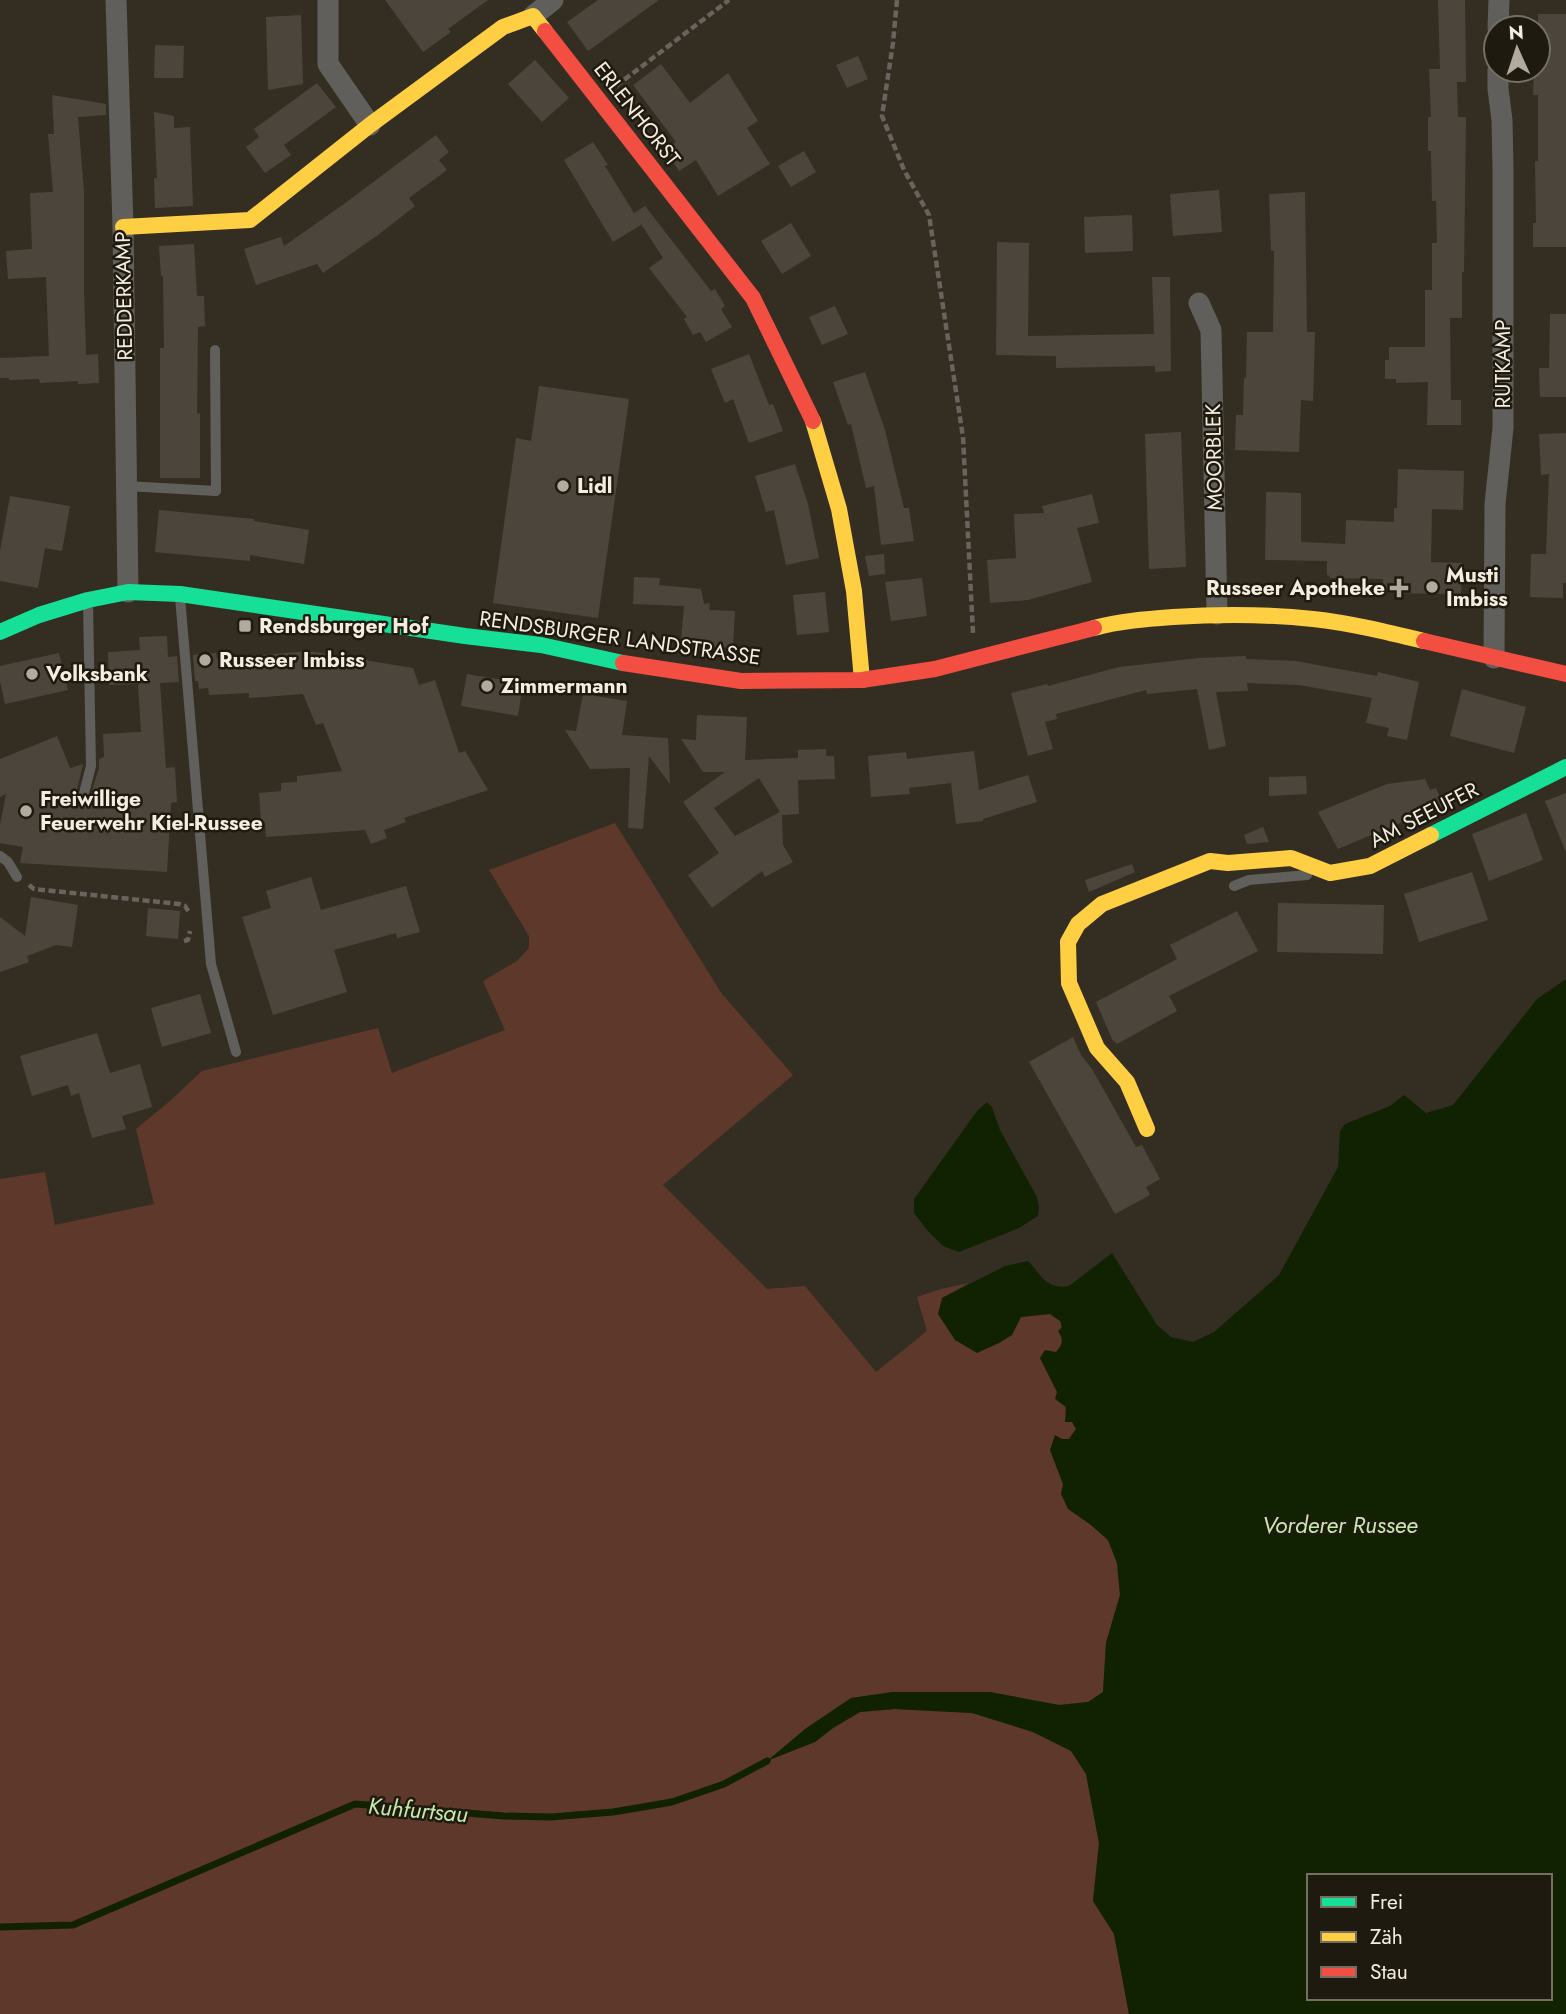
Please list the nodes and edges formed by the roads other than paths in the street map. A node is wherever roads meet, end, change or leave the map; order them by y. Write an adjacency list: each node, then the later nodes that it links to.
1 (116, 0): 7 (street, REDDERKAMP)
2 (328, 0): 6 (street)
3 (553, 0): 4 (street)
4 (533, 16): 6 (street); 18 (street, ERLENHORST)
5 (1498, 84): 16 (street, RUTKAMP)
6 (370, 125): 7 (street)
7 (123, 227): 10 (street, REDDERKAMP)
8 (1199, 303): 14 (street, MOORBLEK)
9 (215, 350): 10 (lane)
10 (126, 486): 11 (street, REDDERKAMP)
11 (128, 592): 12 (street, RENDSBURGER LANDSTRASSE); 13 (street, RENDSBURGER LANDSTRASSE)
12 (180, 594): 18 (street, RENDSBURGER LANDSTRASSE); 25 (lane)
13 (88, 600): 15 (street, RENDSBURGER LANDSTRASSE); 20 (lane)
14 (1217, 614): 16 (street, RENDSBURGER LANDSTRASSE); 18 (street, RENDSBURGER LANDSTRASSE)
15 (0, 632)
16 (1494, 658): 17 (street, RENDSBURGER LANDSTRASSE)
17 (1566, 674)
18 (863, 680)
19 (1566, 767): 22 (street, AM SEEUFER)
20 (83, 797)
21 (0, 856): 23 (lane)
22 (1330, 873): 24 (lane); 26 (street)
23 (18, 877)
24 (1234, 886)
25 (236, 1052)
26 (1147, 1129)

